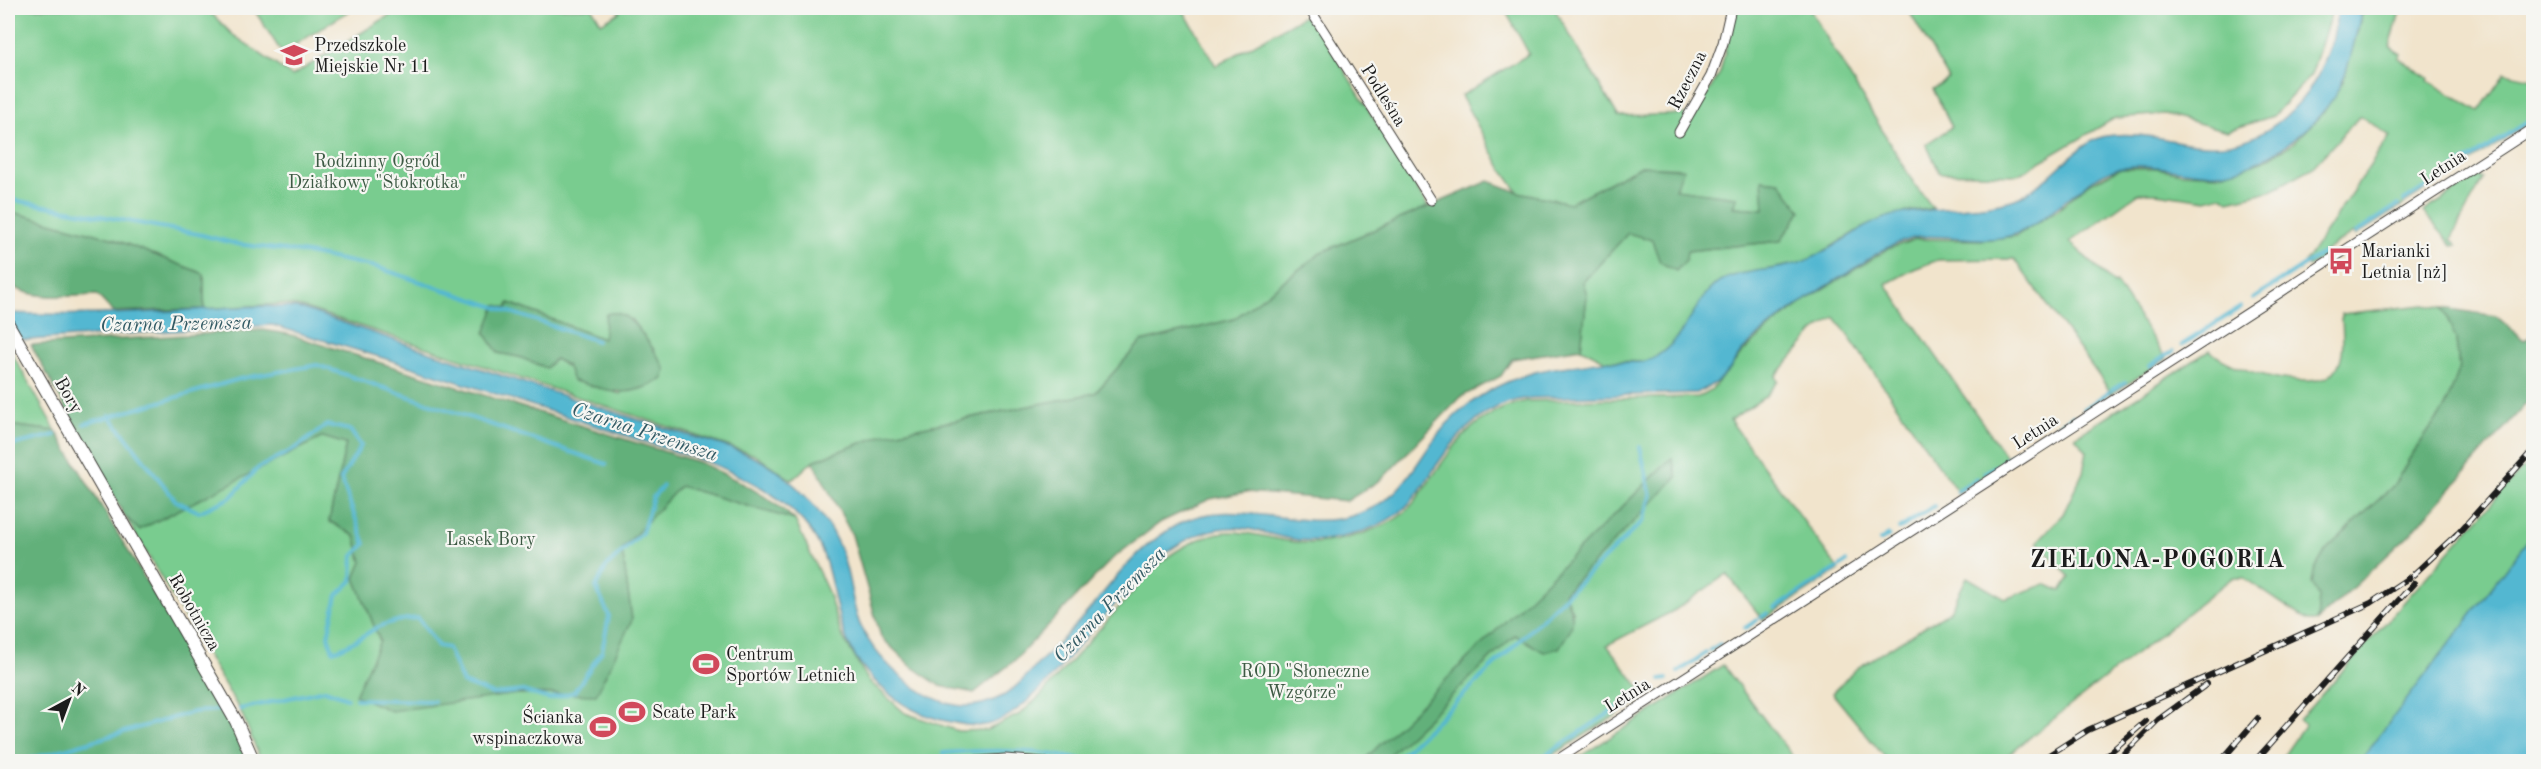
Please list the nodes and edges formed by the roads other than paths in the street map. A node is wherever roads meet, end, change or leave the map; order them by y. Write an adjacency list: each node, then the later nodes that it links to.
1 (1310, 8): 5 (street, Podleśna)
2 (1731, 8): 4 (street, Rzeczna)
3 (2534, 128): 11 (street, Letnia)
4 (1679, 132)
5 (1431, 200)
6 (8, 324): 7 (street, Bory)
7 (100, 483): 8 (street, Robotnicza)
8 (254, 762)
9 (966, 762): 10 (street)
10 (1044, 762)
11 (1554, 762)

